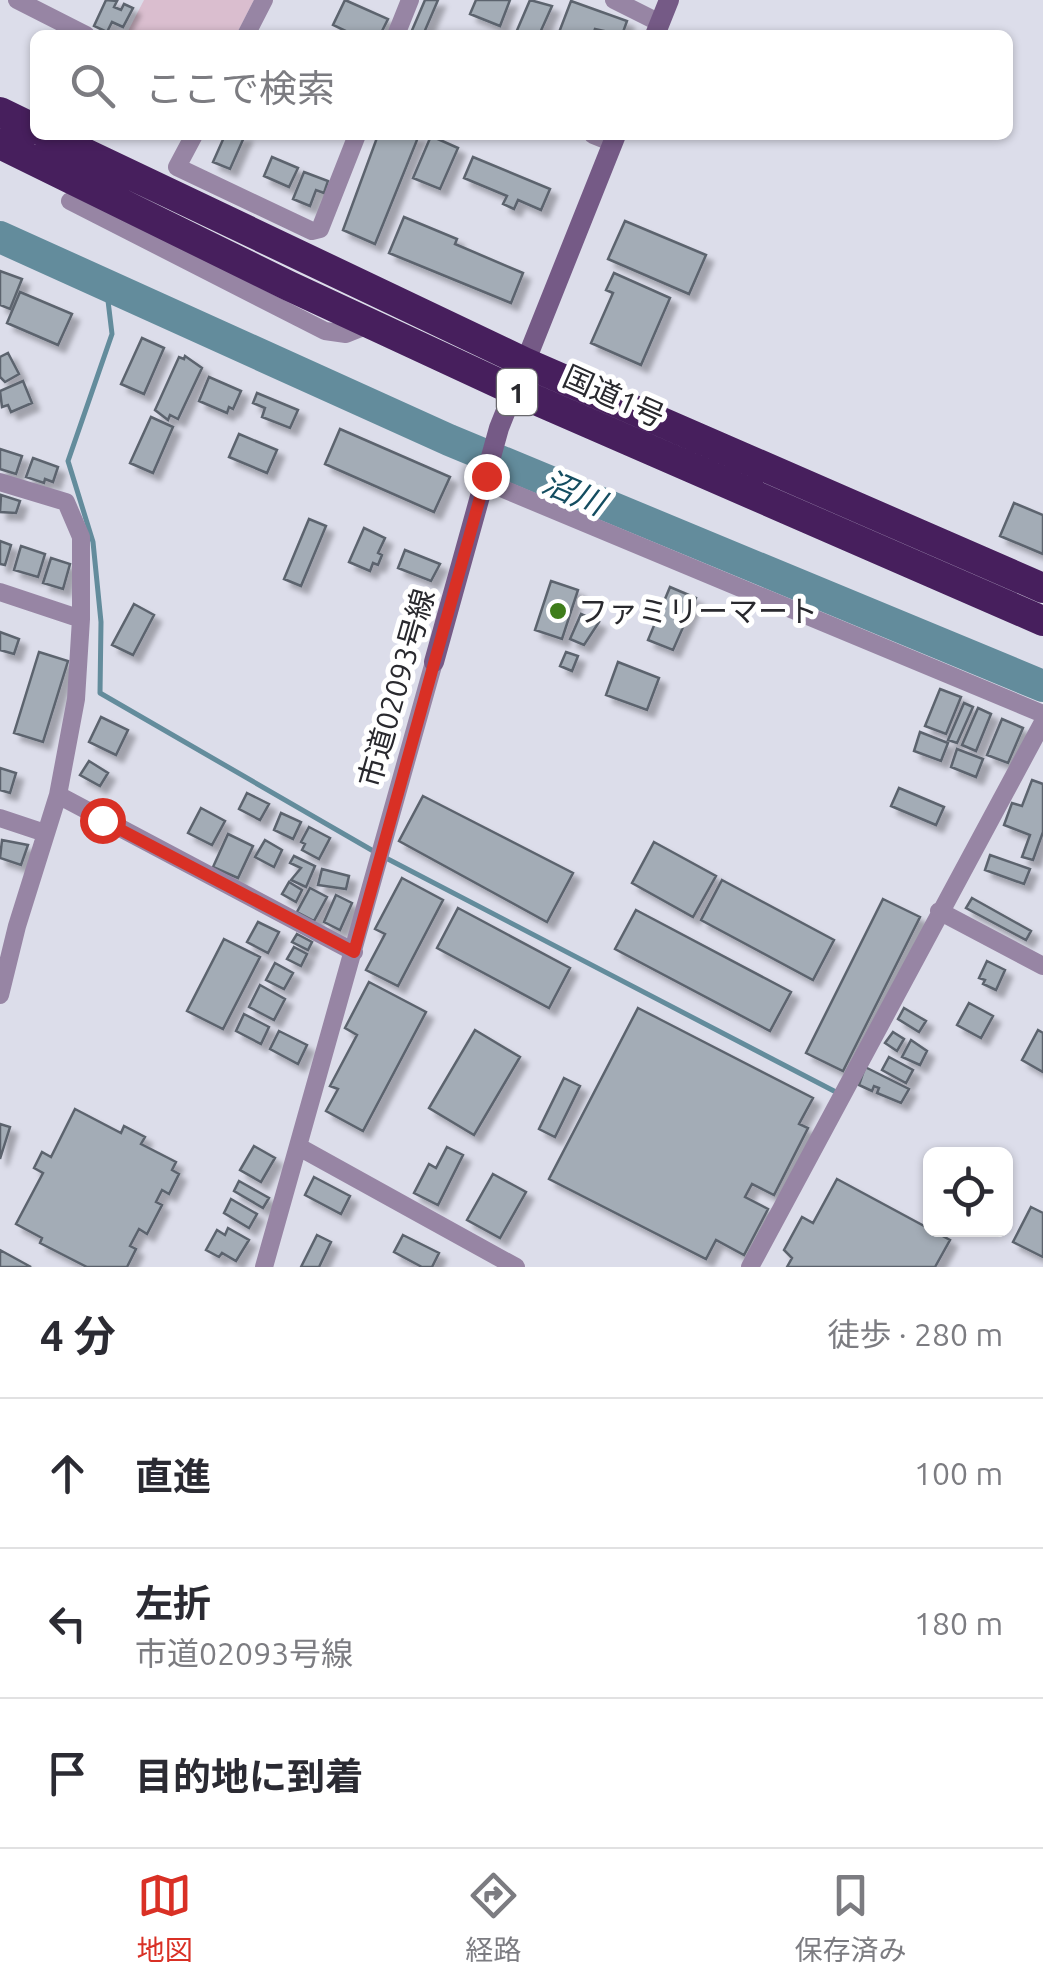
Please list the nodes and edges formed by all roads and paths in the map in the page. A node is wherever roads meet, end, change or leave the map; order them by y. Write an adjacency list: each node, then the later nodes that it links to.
1 (17, 0): 7 (street)
2 (264, 0): 8 (street)
3 (410, 0): 9 (street)
4 (614, 0): 6 (street)
5 (669, 0): 6 (street)
6 (658, 29)
7 (76, 30)
8 (249, 30)
9 (398, 30)
10 (0, 112): 11 (highway)
11 (30, 127)
12 (58, 140): 19 (highway, 国道1号 / 1)
13 (191, 140): 14 (street)
14 (355, 140)
15 (606, 140): 19 (street, 市道02093号線)
16 (0, 144): 18 (highway, 国道1号 / 1)
17 (70, 201): 18 (street)
18 (372, 324): 19 (highway, 国道1号 / 1)
19 (520, 377): 20 (street, 市道02093号線); 22 (highway, 国道1号 / 1); 25 (highway, 国道1号 / 1)
20 (485, 478): 26 (street, 市道02093号線); 27 (street)
21 (0, 482): 24 (street)
22 (1043, 588)
23 (0, 592): 24 (street)
24 (81, 619): 29 (street)
25 (1043, 621)
26 (434, 662): 34 (street, 市道02093号線)
27 (1043, 714)
28 (1043, 722): 32 (street)
29 (58, 795): 31 (street); 34 (street)
30 (0, 818): 31 (street)
31 (45, 833): 33 (street)
32 (940, 911): 35 (street); 40 (street)
33 (8, 923): 36 (street)
34 (354, 952): 37 (street, 市道02093号線)
35 (1043, 966)
36 (0, 995)
37 (299, 1147): 38 (street, 市道02093号線); 39 (street)
38 (264, 1267)
39 (516, 1267)
40 (750, 1267)

